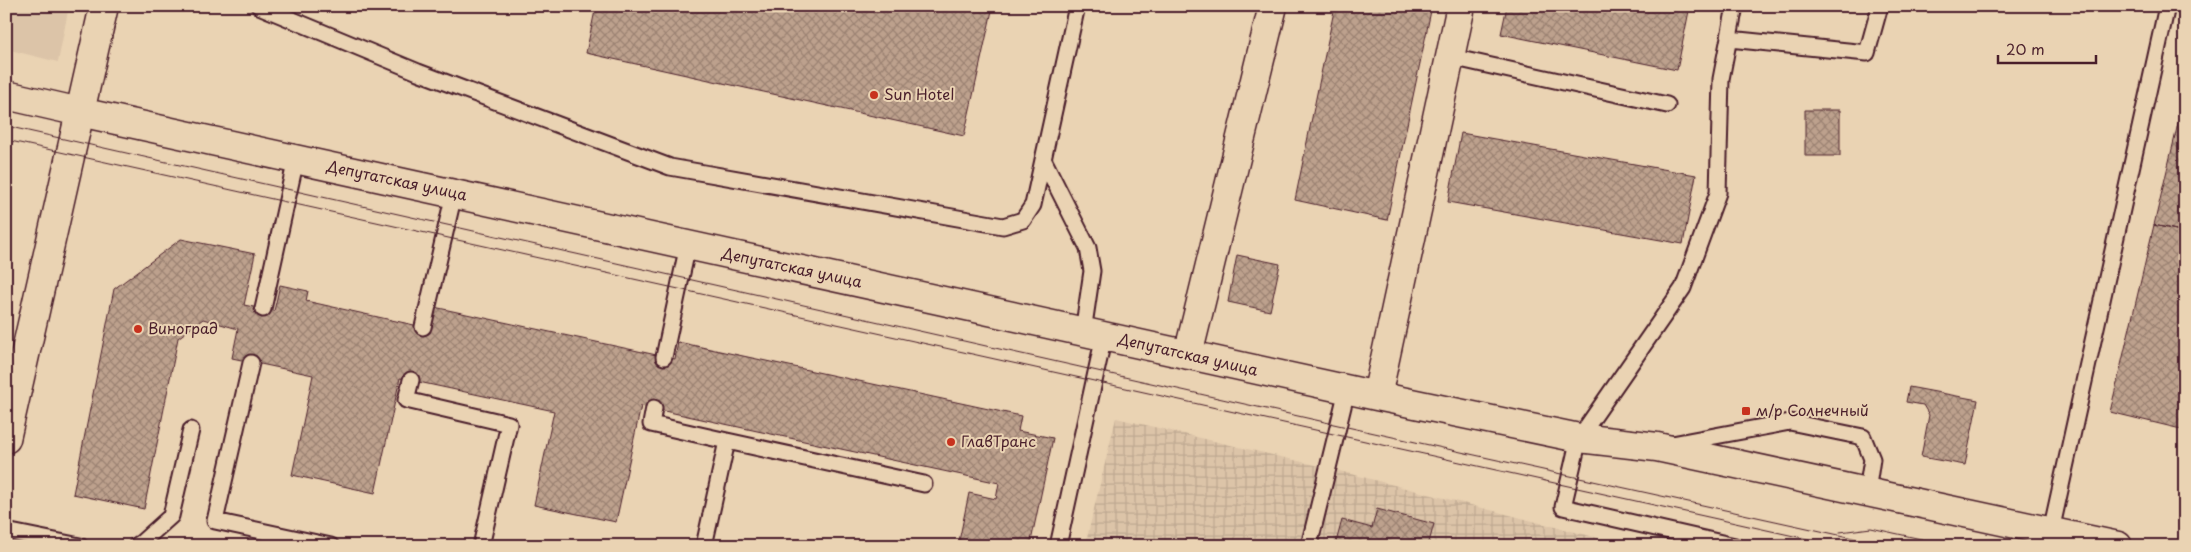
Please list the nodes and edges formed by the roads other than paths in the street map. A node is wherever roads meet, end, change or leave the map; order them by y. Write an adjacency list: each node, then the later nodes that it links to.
1 (104, 6): 13 (street)
2 (259, 6): 15 (lane)
3 (1077, 6): 15 (lane)
4 (1273, 6): 21 (street)
5 (1461, 6): 10 (street)
6 (1735, 6): 9 (lane)
7 (1880, 6): 9 (lane)
8 (2167, 6): 36 (lane)
9 (1729, 39): 29 (lane)
10 (1451, 57): 12 (lane); 26 (street)
11 (6, 95): 13 (street, Депутатская улица)
12 (1668, 105)
13 (80, 112): 14 (street, Депутатская улица); 30 (street)
14 (296, 159): 16 (street, Депутатская улица); 18 (lane)
15 (1044, 160): 20 (lane)
16 (454, 194): 17 (street, Депутатская улица); 19 (lane)
17 (688, 245): 20 (street, Депутатская улица); 22 (lane)
18 (263, 309)
19 (422, 327)
20 (1094, 334): 21 (street, Депутатская улица); 42 (lane)
21 (1188, 355): 25 (street, Депутатская улица)
22 (664, 357)
23 (251, 363): 39 (lane)
24 (410, 380): 40 (lane)
25 (1347, 390): 26 (street, Депутатская улица); 43 (lane)
26 (1377, 396): 29 (street, Депутатская улица)
27 (654, 408): 31 (lane)
28 (191, 430): 38 (lane)
29 (1579, 438): 32 (street, Депутатская улица); 44 (lane)
30 (6, 439)
31 (726, 441): 33 (lane); 41 (lane)
32 (1657, 446): 34 (street, Депутатская улица); 34 (lane)
33 (924, 484)
34 (1867, 492): 36 (street, Депутатская улица)
35 (6, 531): 37 (lane)
36 (2051, 531): 45 (street, Депутатская улица)
37 (80, 546)
38 (136, 546)
39 (331, 546)
40 (481, 546)
41 (704, 546)
42 (1058, 546)
43 (1309, 546)
44 (1735, 546)
45 (2118, 546)

